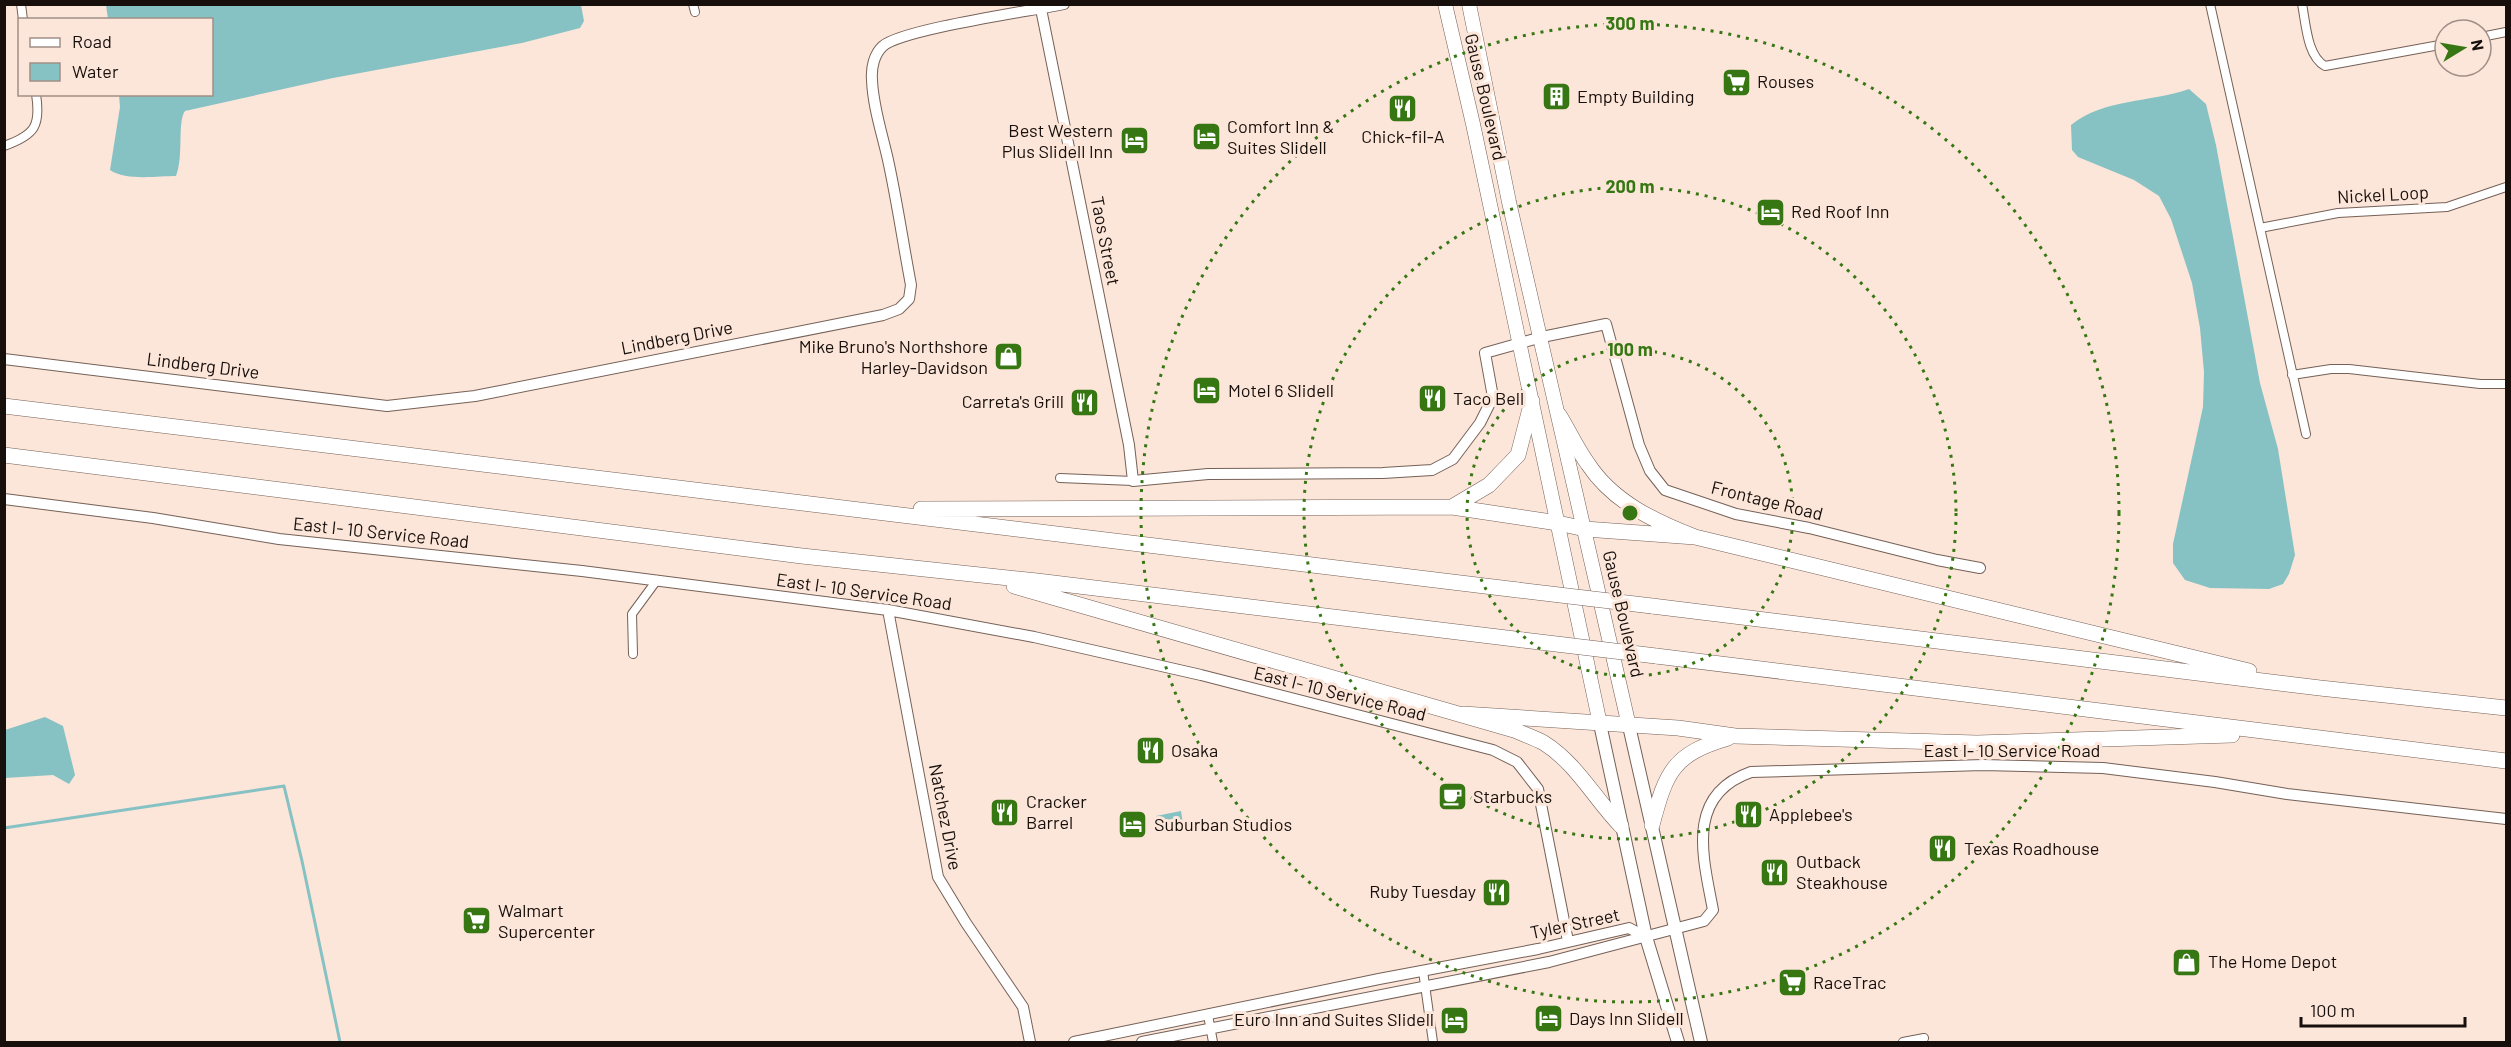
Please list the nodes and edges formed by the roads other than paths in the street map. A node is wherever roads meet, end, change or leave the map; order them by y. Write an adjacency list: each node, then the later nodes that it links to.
1 (1064, 4): 6 (street, Lindberg Drive)
2 (1445, 4): 12 (main road, Gause Boulevard)
3 (1469, 4): 11 (main road, Gause Boulevard)
4 (2210, 4): 13 (street)
5 (2302, 4): 7 (street)
6 (1041, 9): 16 (street, Lindberg Drive); 25 (street, Taos Street)
7 (2433, 46)
8 (36, 96): 9 (street)
9 (4, 146)
10 (2506, 187): 13 (street, Nickel Loop)
11 (1507, 193): 12 (street); 14 (main road, Gause Boulevard)
12 (1489, 198): 15 (main road, Gause Boulevard)
13 (2260, 228): 17 (street)
14 (1542, 337): 15 (street, Frontage Road); 21 (main road, Gause Boulevard); 32 (street, Frontage Road)
15 (1520, 345): 19 (main road, Gause Boulevard); 25 (street, Frontage Road)
16 (4, 359)
17 (2292, 375): 18 (street); 22 (street)
18 (2506, 384)
19 (1532, 401): 27 (highway); 29 (main road, Gause Boulevard)
20 (4, 406): 28 (highway)
21 (1559, 415): 30 (main road, Gause Boulevard); 31 (highway)
22 (2306, 434)
23 (4, 454): 33 (highway)
24 (1060, 478): 25 (street)
25 (1133, 481)
26 (4, 499): 34 (street, East I- 10 Service Road)
27 (1452, 507): 28 (highway); 29 (highway)
28 (861, 509): 37 (highway, bridge)
29 (1558, 523): 30 (highway); 40 (main road, Gause Boulevard)
30 (1585, 530): 31 (highway); 41 (main road, Gause Boulevard)
31 (1695, 537): 37 (highway)
32 (1980, 568)
33 (976, 575): 39 (highway); 42 (highway, bridge)
34 (657, 580): 35 (street, East I- 10 Service Road); 36 (street)
35 (888, 610): 50 (street, East I- 10 Service Road); 56 (street, Natchez Drive)
36 (633, 654)
37 (2320, 688): 38 (highway)
38 (2506, 708)
39 (1463, 714): 40 (highway); 47 (highway)
40 (1600, 724): 41 (highway); 47 (main road, Gause Boulevard)
41 (1629, 726): 43 (highway); 46 (main road, Gause Boulevard)
42 (2283, 734): 43 (highway); 44 (highway)
43 (1735, 736): 46 (highway)
44 (2506, 761)
45 (2506, 819): 48 (street, East I- 10 Service Road)
46 (1652, 825): 48 (main road, Gause Boulevard)
47 (1621, 826): 49 (main road, Gause Boulevard)
48 (1676, 928): 49 (street, East I- 10 Service Road); 62 (main road, Gause Boulevard)
49 (1646, 937): 50 (street, Tyler Street); 52 (street, Tyler Street); 61 (main road, Gause Boulevard)
50 (1568, 941): 51 (street, Tyler Street)
51 (1423, 971): 52 (street); 53 (street, Tyler Street)
52 (1425, 986): 54 (street, Tyler Street); 60 (street)
53 (1208, 1015): 54 (street); 57 (street, Tyler Street)
54 (1211, 1029): 58 (street, Tyler Street); 59 (street)
55 (1924, 1038): 63 (street)
56 (1030, 1042)
57 (1074, 1042)
58 (1142, 1042)
59 (1214, 1042)
60 (1433, 1042)
61 (1678, 1042)
62 (1701, 1042)
63 (1903, 1042)

